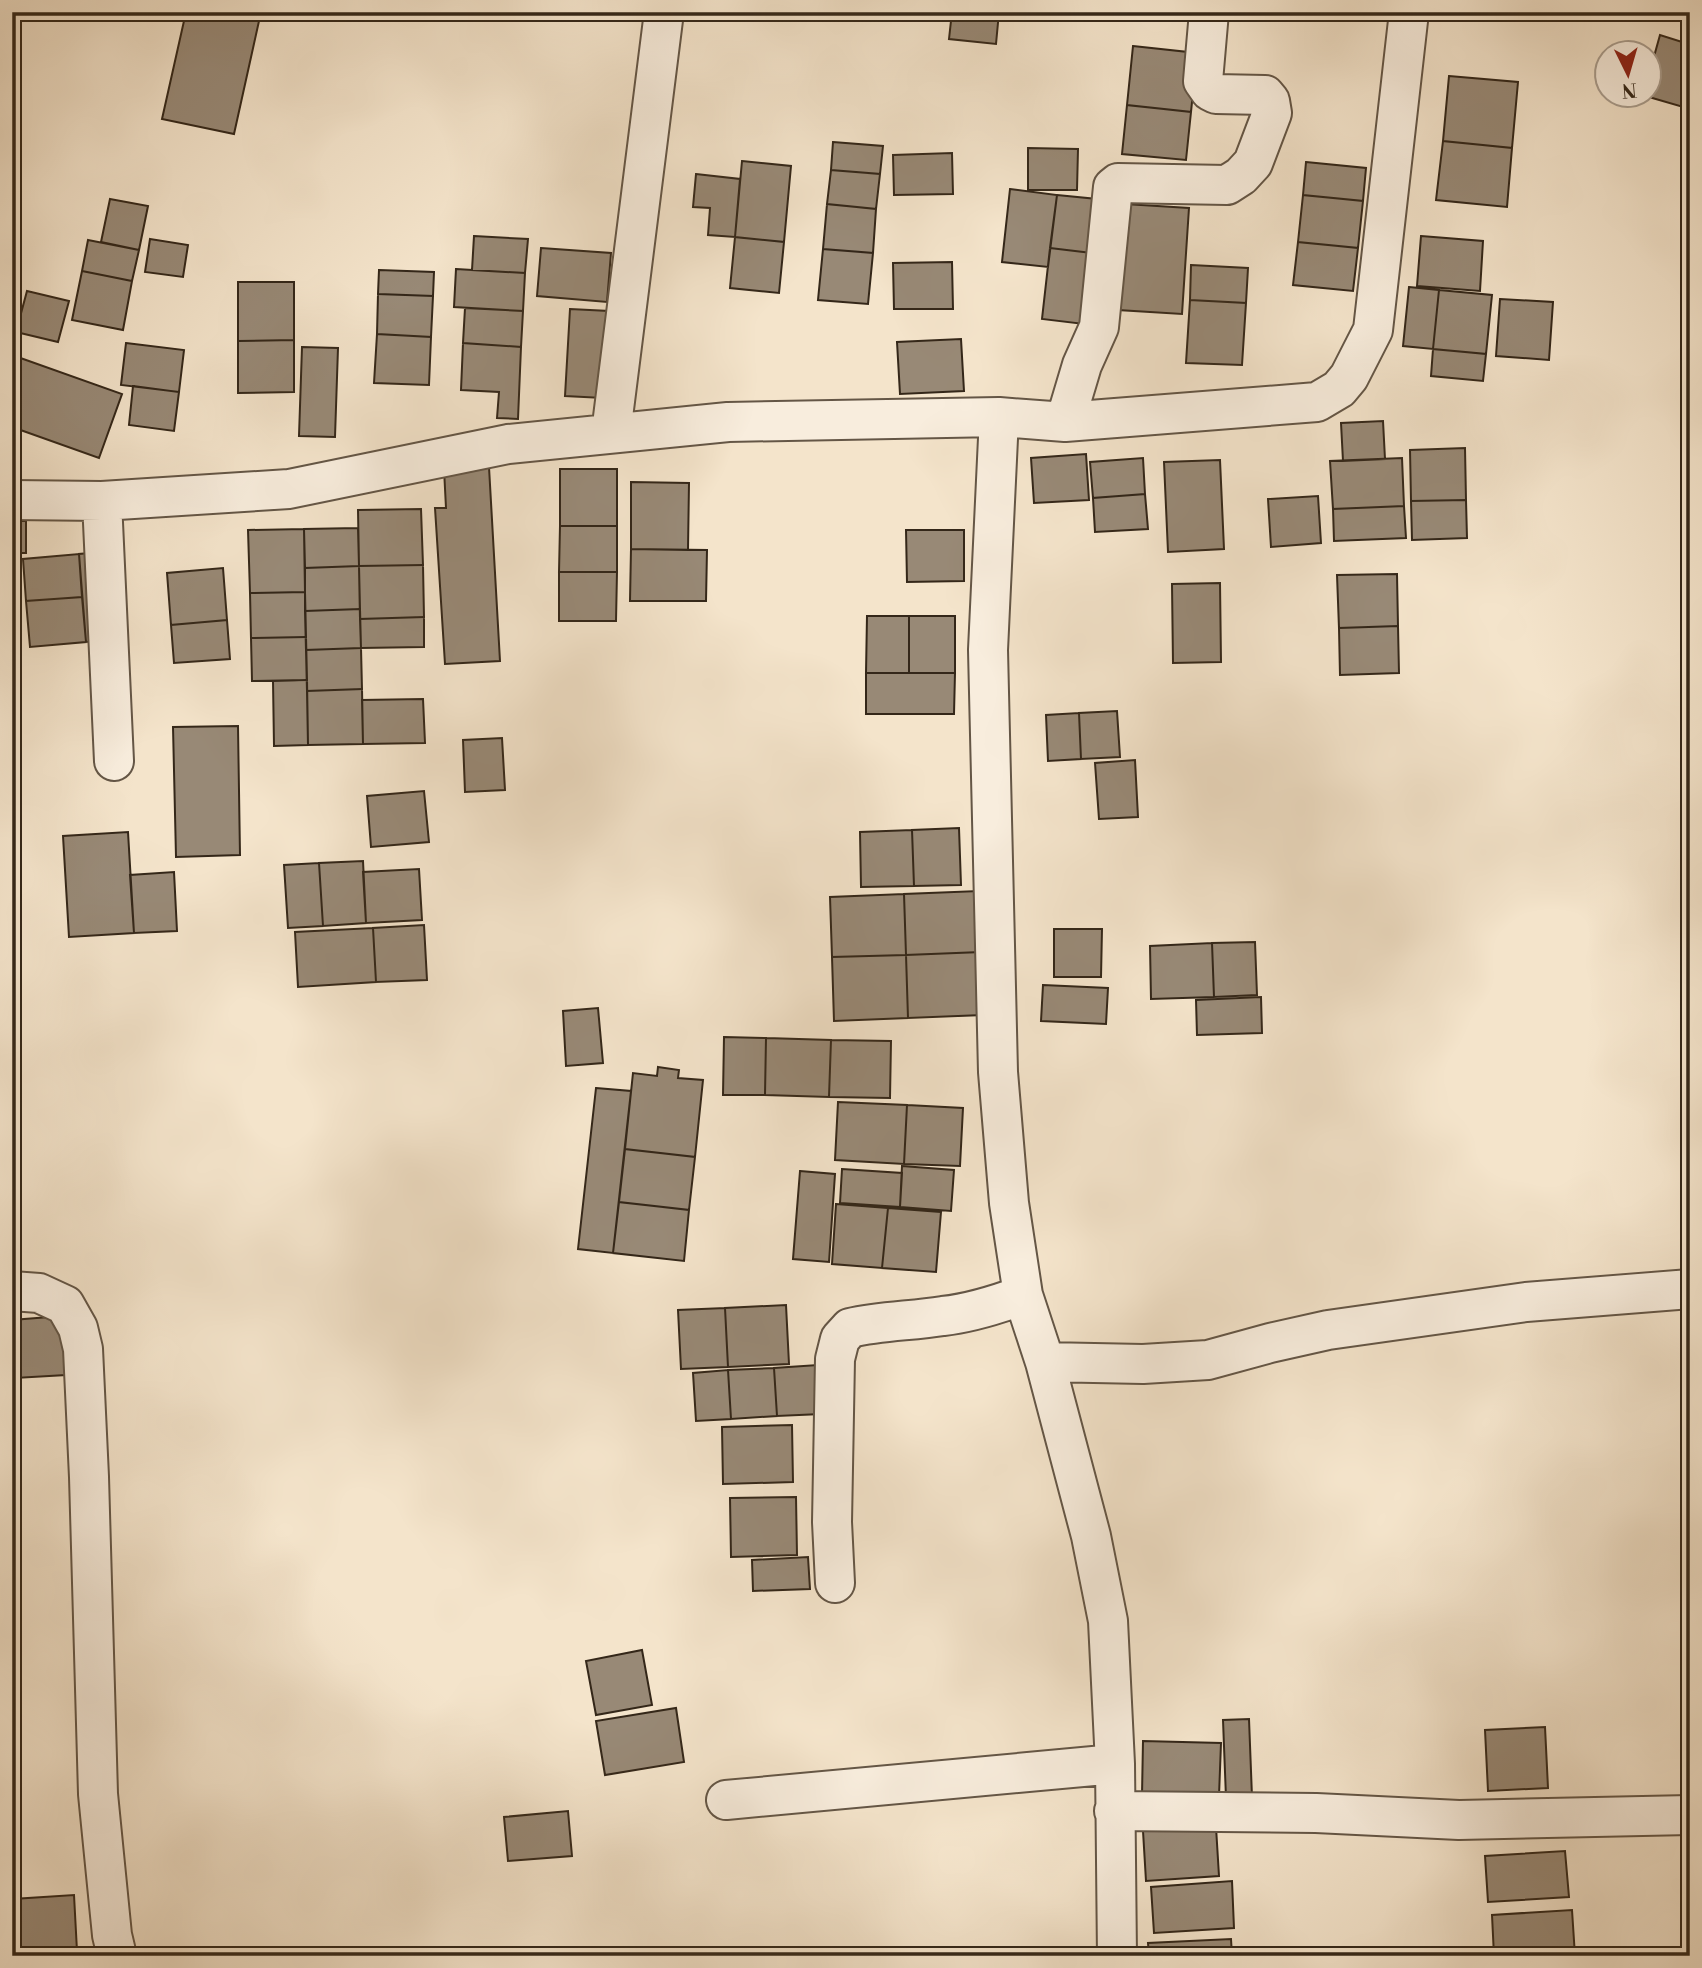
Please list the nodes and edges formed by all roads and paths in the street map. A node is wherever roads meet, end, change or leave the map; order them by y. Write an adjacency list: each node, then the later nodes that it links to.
1 (664, 12): 6 (street)
2 (1209, 12): 5 (street)
3 (1409, 12): 5 (street)
4 (999, 417): 5 (street); 6 (street); 12 (street)
5 (1065, 422)
6 (611, 433): 8 (street)
7 (12, 500): 8 (street)
8 (102, 500): 9 (street)
9 (114, 761)
10 (1690, 1289): 13 (street)
11 (12, 1291): 19 (street)
12 (1023, 1295): 13 (street); 14 (street)
13 (1045, 1362): 15 (street)
14 (835, 1583)
15 (1115, 1764): 16 (street); 17 (street)
16 (726, 1800)
17 (1114, 1811): 18 (street); 20 (street)
18 (1690, 1815)
19 (117, 1956)
20 (1117, 1956)

